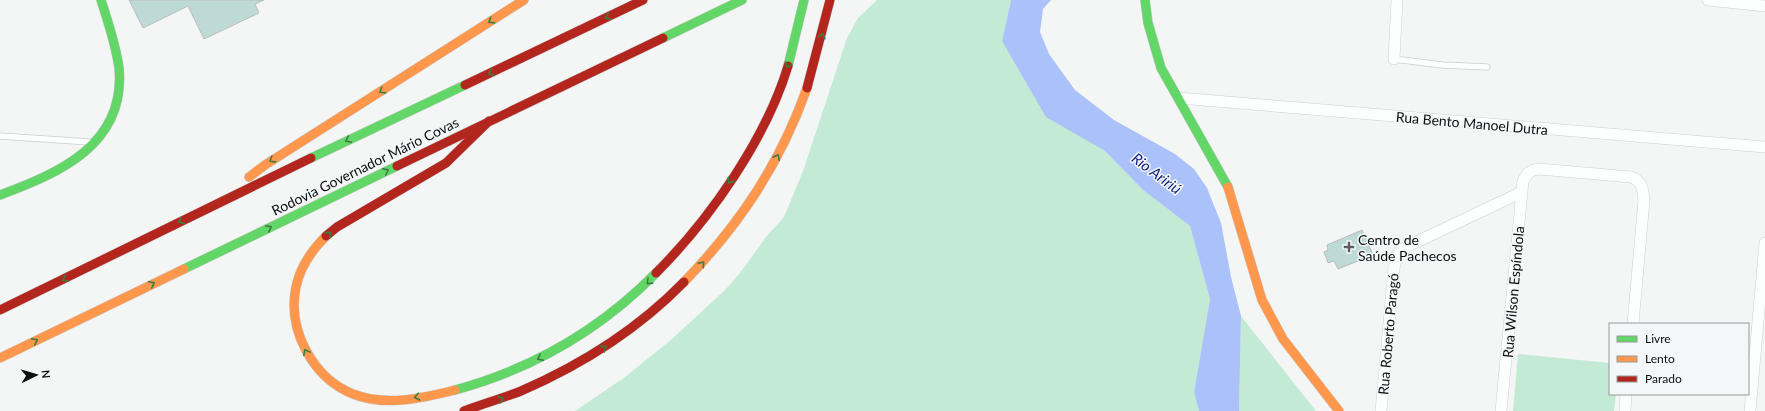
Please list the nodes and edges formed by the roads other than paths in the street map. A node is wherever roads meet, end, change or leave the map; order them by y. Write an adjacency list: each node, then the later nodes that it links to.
1 (101, 0): 16 (main road)
2 (524, 0): 20 (main road, one-way to 20)
3 (643, 0): 20 (main road, Rodovia Governador Mário Covas, one-way to 20)
4 (742, 0): 14 (main road, Rodovia Governador Mário Covas)
5 (804, 0): 14 (main road, one-way to 14)
6 (830, 0): 26 (main road, one-way to 6)
7 (1145, 0): 13 (main road)
8 (1397, 0): 11 (street)
9 (1708, 0): 10 (street)
10 (1765, 6)
11 (1394, 59): 12 (lane)
12 (1487, 67)
13 (1180, 98): 17 (street, Rua Bento Manoel Dutra); 27 (main road)
14 (489, 121): 24 (main road, Rodovia Governador Mário Covas, one-way to 14)
15 (0, 136): 16 (lane)
16 (96, 143): 19 (main road)
17 (1765, 147)
18 (1522, 192): 23 (street, Rua Wilson Espíndola); 28 (street, Rua Roberto Paragó); 29 (street, Rua Wilson Espíndola)
19 (0, 195)
20 (216, 203): 22 (main road, Rodovia Governador Mário Covas, one-way to 22)
21 (1765, 243): 31 (street)
22 (0, 310)
23 (1633, 323)
24 (0, 358)
25 (1626, 395): 30 (street)
26 (464, 411)
27 (1339, 411)
28 (1381, 411)
29 (1501, 411)
30 (1625, 411)
31 (1750, 411)

